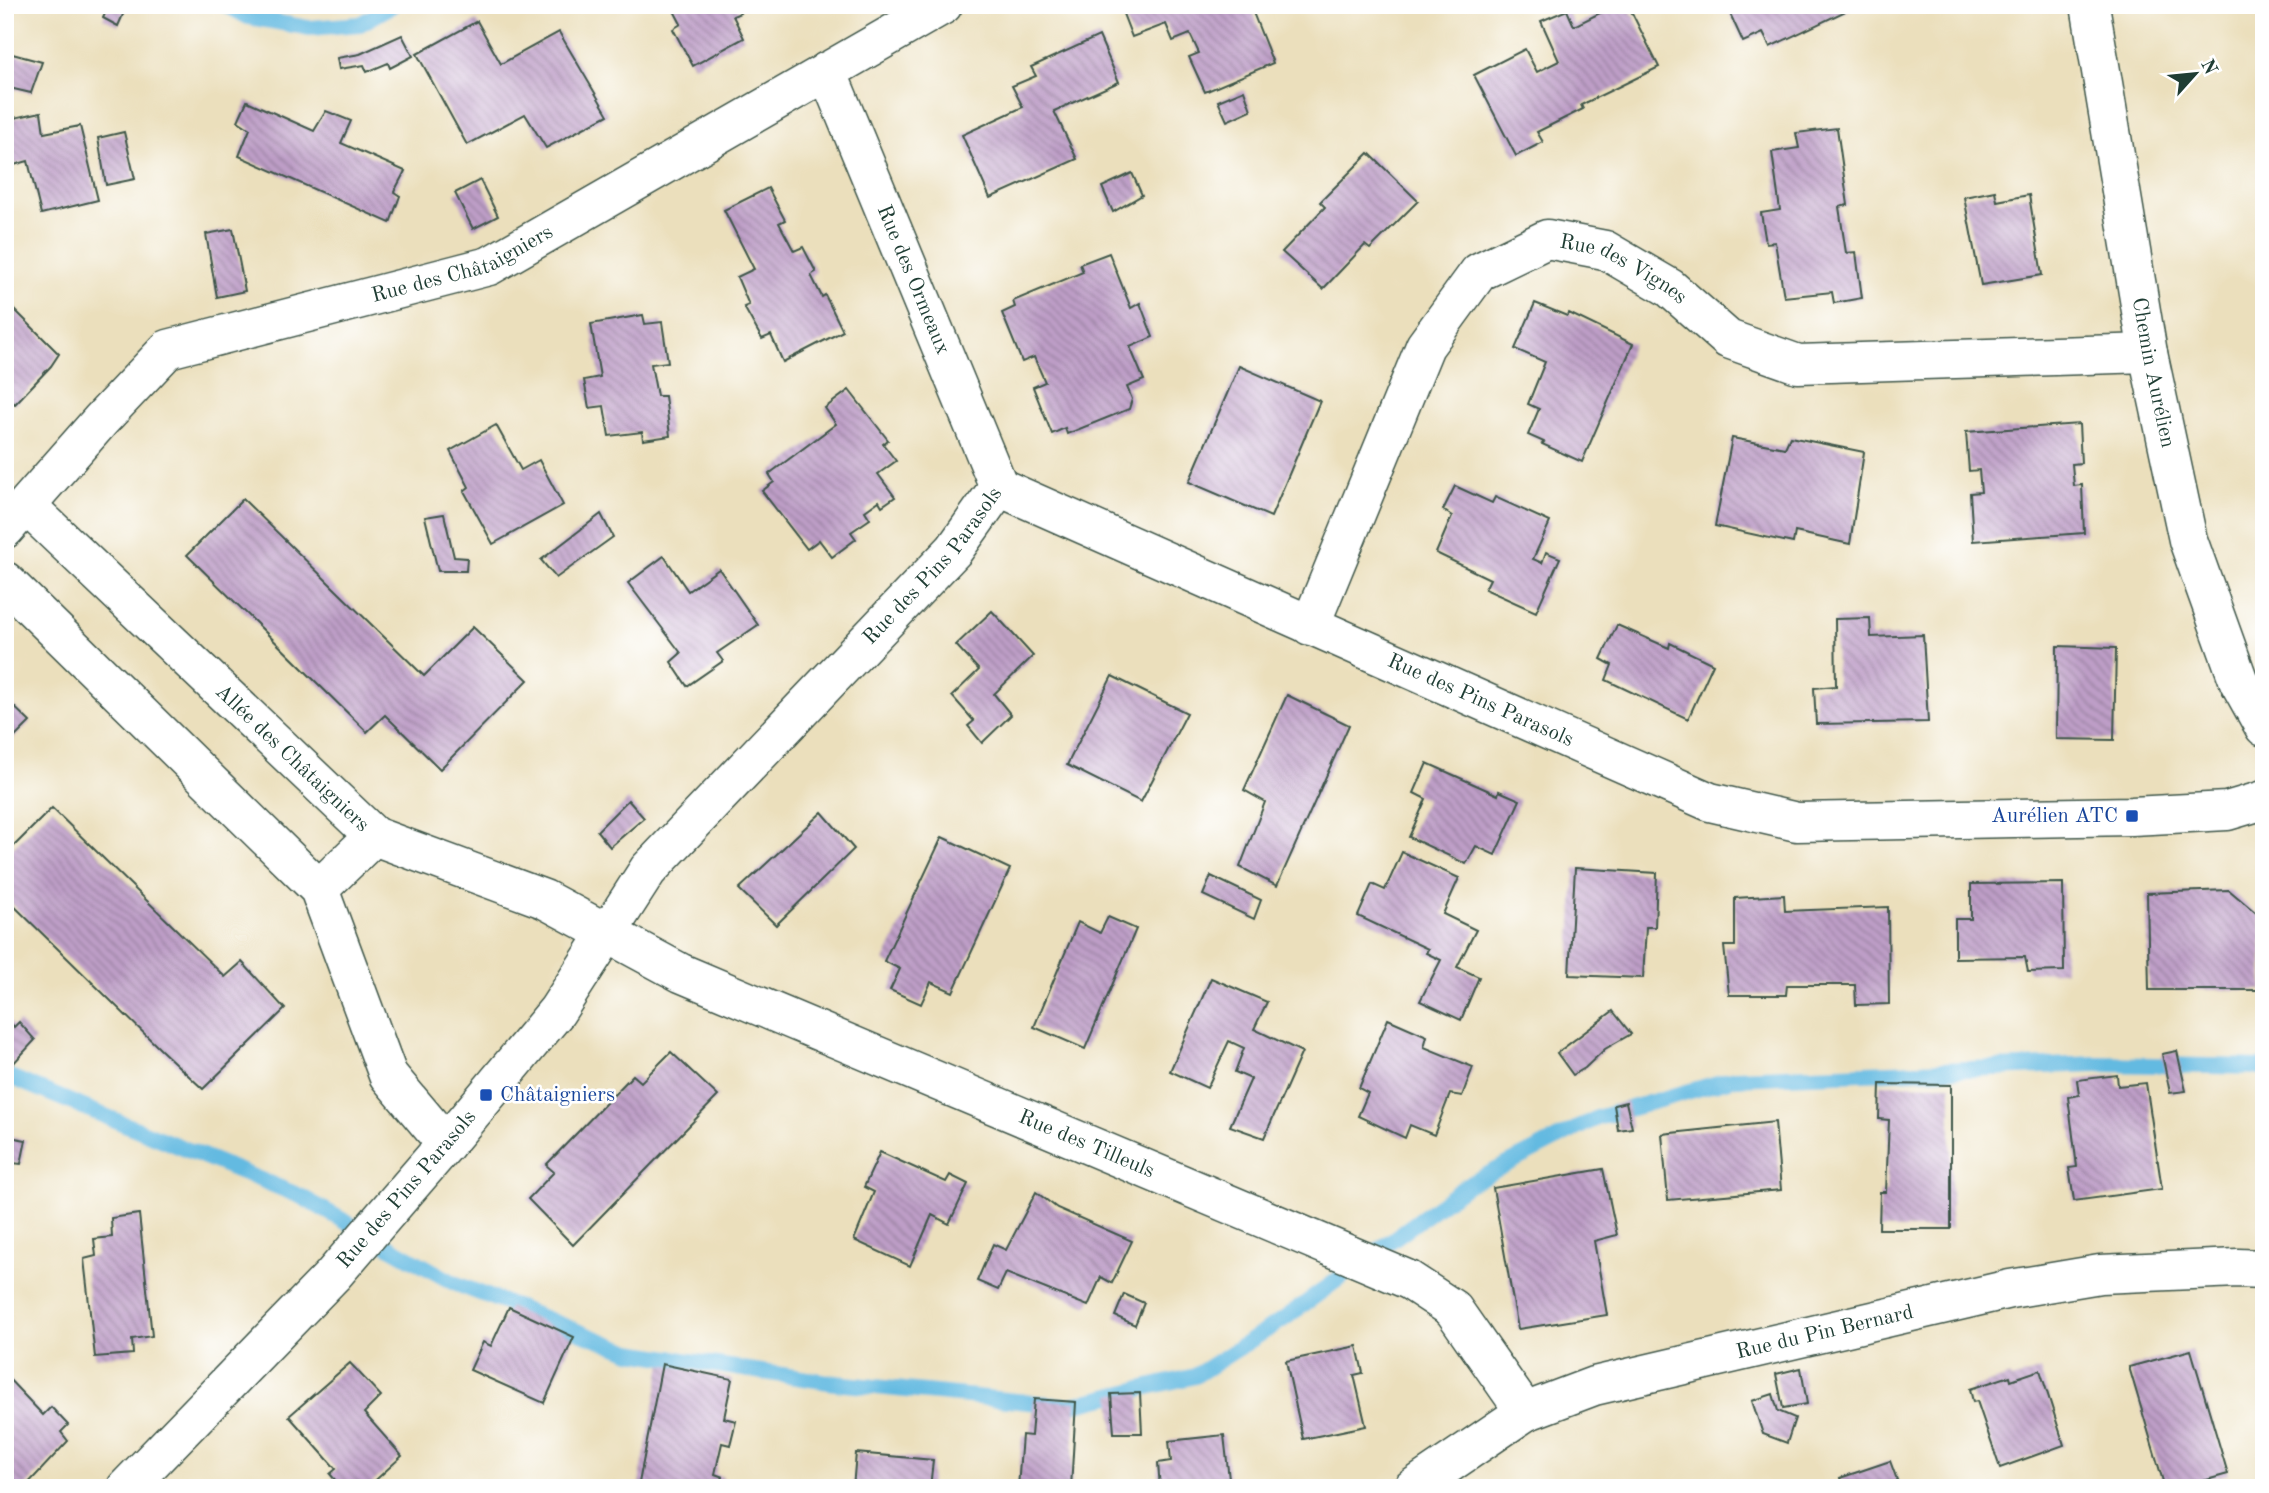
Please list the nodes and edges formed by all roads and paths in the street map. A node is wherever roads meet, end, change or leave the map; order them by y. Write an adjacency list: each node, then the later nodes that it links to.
1 (943, 5): 3 (street, Rue des Châtaigniers)
2 (2090, 5): 4 (street, Chemin Aurélien)
3 (827, 71): 5 (street, Rue des Ormeaux); 6 (street, Rue des Châtaigniers)
4 (2148, 352): 8 (street, Rue des Vignes); 9 (street, Chemin Aurélien)
5 (999, 487): 8 (street, Rue des Pins Parasols); 13 (street, Rue des Pins Parasols)
6 (12, 521): 11 (street, Allée des Châtaigniers)
7 (5, 581): 12 (street)
8 (1310, 626): 10 (street, Rue des Pins Parasols)
9 (2264, 727)
10 (2264, 800)
11 (374, 836): 12 (street); 13 (street, Allée des Châtaigniers)
12 (319, 889): 14 (street)
13 (606, 932): 14 (street, Rue des Pins Parasols); 16 (street, Rue des Tilleuls)
14 (446, 1144): 17 (street, Rue des Pins Parasols)
15 (2264, 1269): 16 (street, Rue du Pin Bernard)
16 (1525, 1412): 18 (street, Rue du Pin Bernard)
17 (126, 1488)
18 (1413, 1488)

